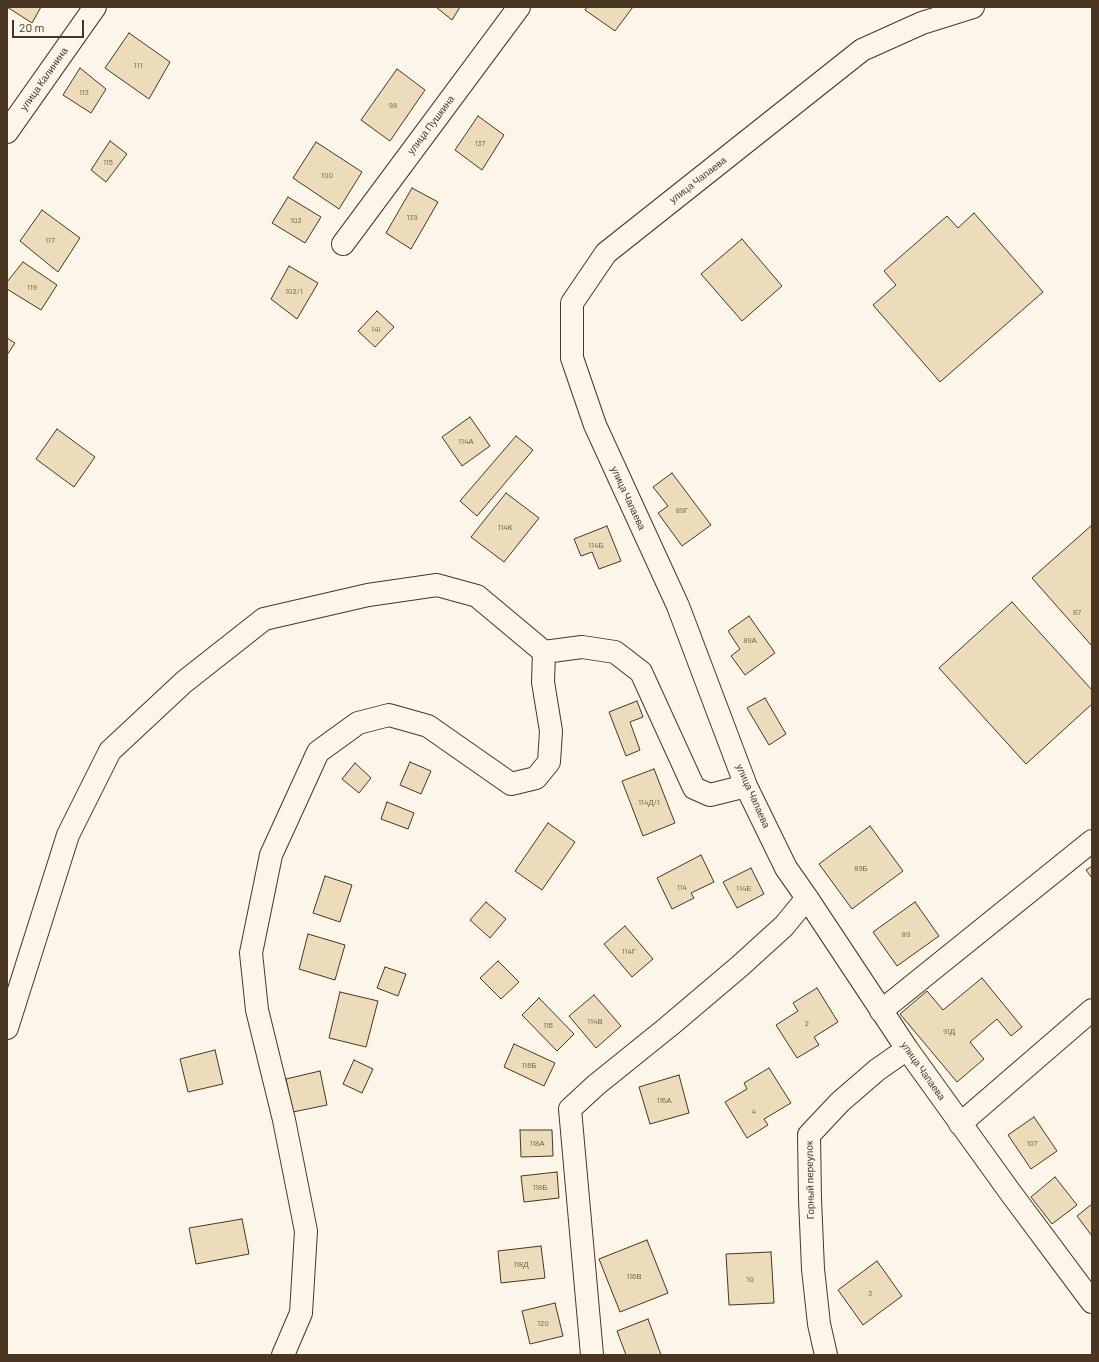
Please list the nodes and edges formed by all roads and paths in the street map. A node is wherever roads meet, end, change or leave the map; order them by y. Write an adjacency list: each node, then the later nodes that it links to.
1 (95, 7): 4 (street, улица Калинина)
2 (519, 7): 5 (street, улица Пушкина)
3 (974, 7): 7 (street, улица Чапаева)
4 (7, 132)
5 (343, 244)
6 (544, 652): 7 (street); 12 (street); 16 (street)
7 (746, 786): 9 (street, улица Чапаева)
8 (1092, 841): 11 (street)
9 (807, 898): 11 (street, улица Чапаева); 17 (street)
10 (1092, 1010): 14 (street)
11 (881, 1011): 13 (street, улица Чапаева)
12 (7, 1028)
13 (906, 1049): 14 (street, улица Чапаева); 18 (street, Горный переулок)
14 (960, 1124): 15 (street, улица Чапаева)
15 (1092, 1301)
16 (283, 1355)
17 (592, 1355)
18 (826, 1355)

